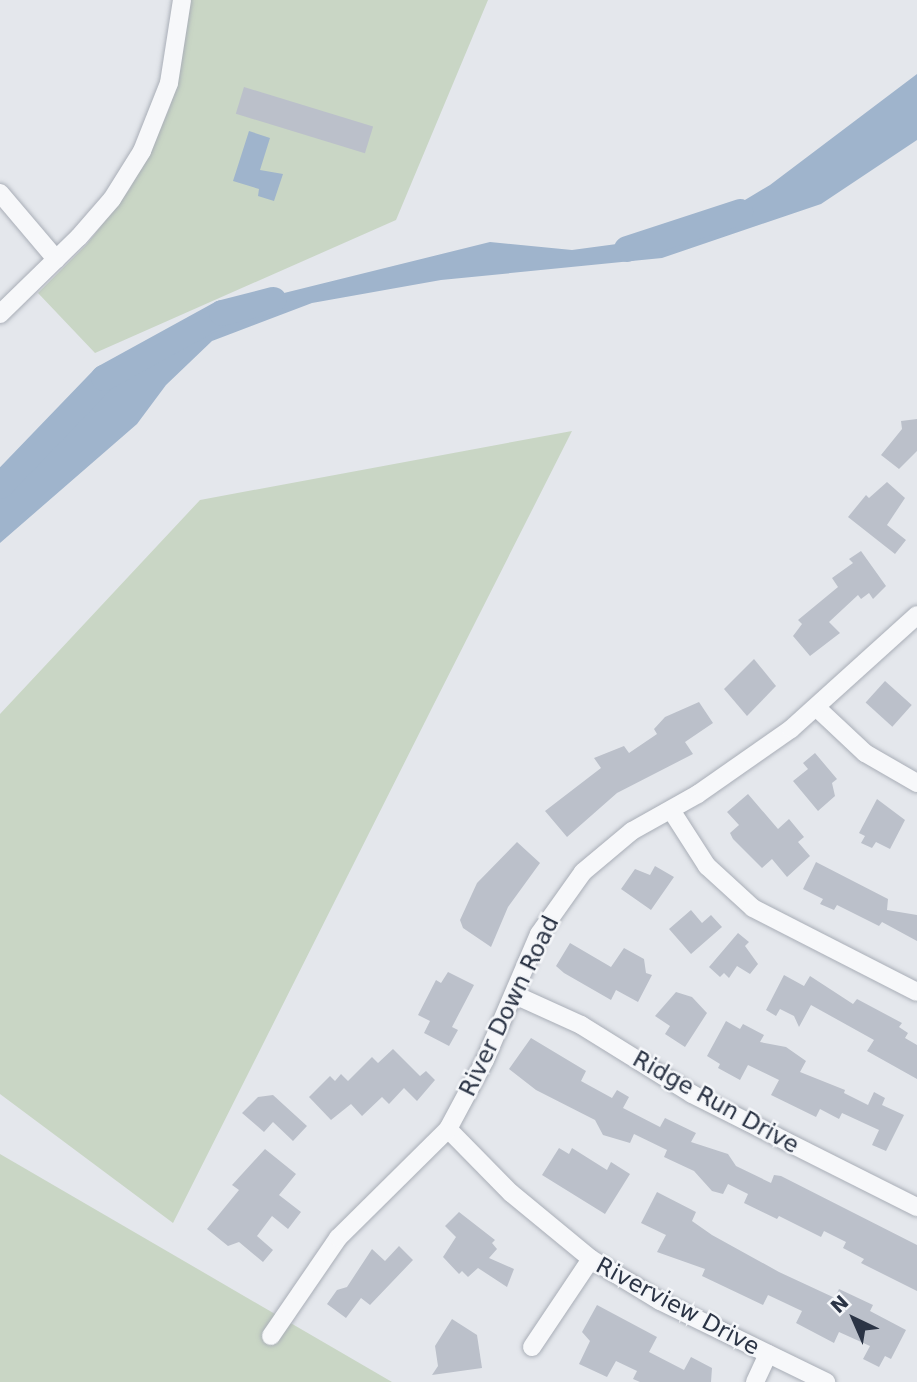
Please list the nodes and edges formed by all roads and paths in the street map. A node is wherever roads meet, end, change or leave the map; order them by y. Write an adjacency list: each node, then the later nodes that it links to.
1 (182, 0): 3 (street)
2 (0, 193): 3 (street)
3 (56, 259): 4 (street)
4 (0, 314)
5 (917, 615): 6 (street, River Down Road)
6 (817, 708): 7 (street); 8 (street, River Down Road)
7 (917, 783)
8 (671, 810): 9 (street); 10 (street, River Down Road)
9 (917, 992)
10 (515, 995): 11 (street, River Down Road); 12 (street, Ridge Run Drive)
11 (448, 1129): 13 (street, Riverview Drive); 14 (street, River Down Road)
12 (917, 1207)
13 (591, 1259): 15 (street); 16 (street, Riverview Drive)
14 (271, 1336)
15 (532, 1347)
16 (768, 1354): 17 (street); 18 (street, Riverview Drive)
17 (755, 1382)
18 (826, 1382)

